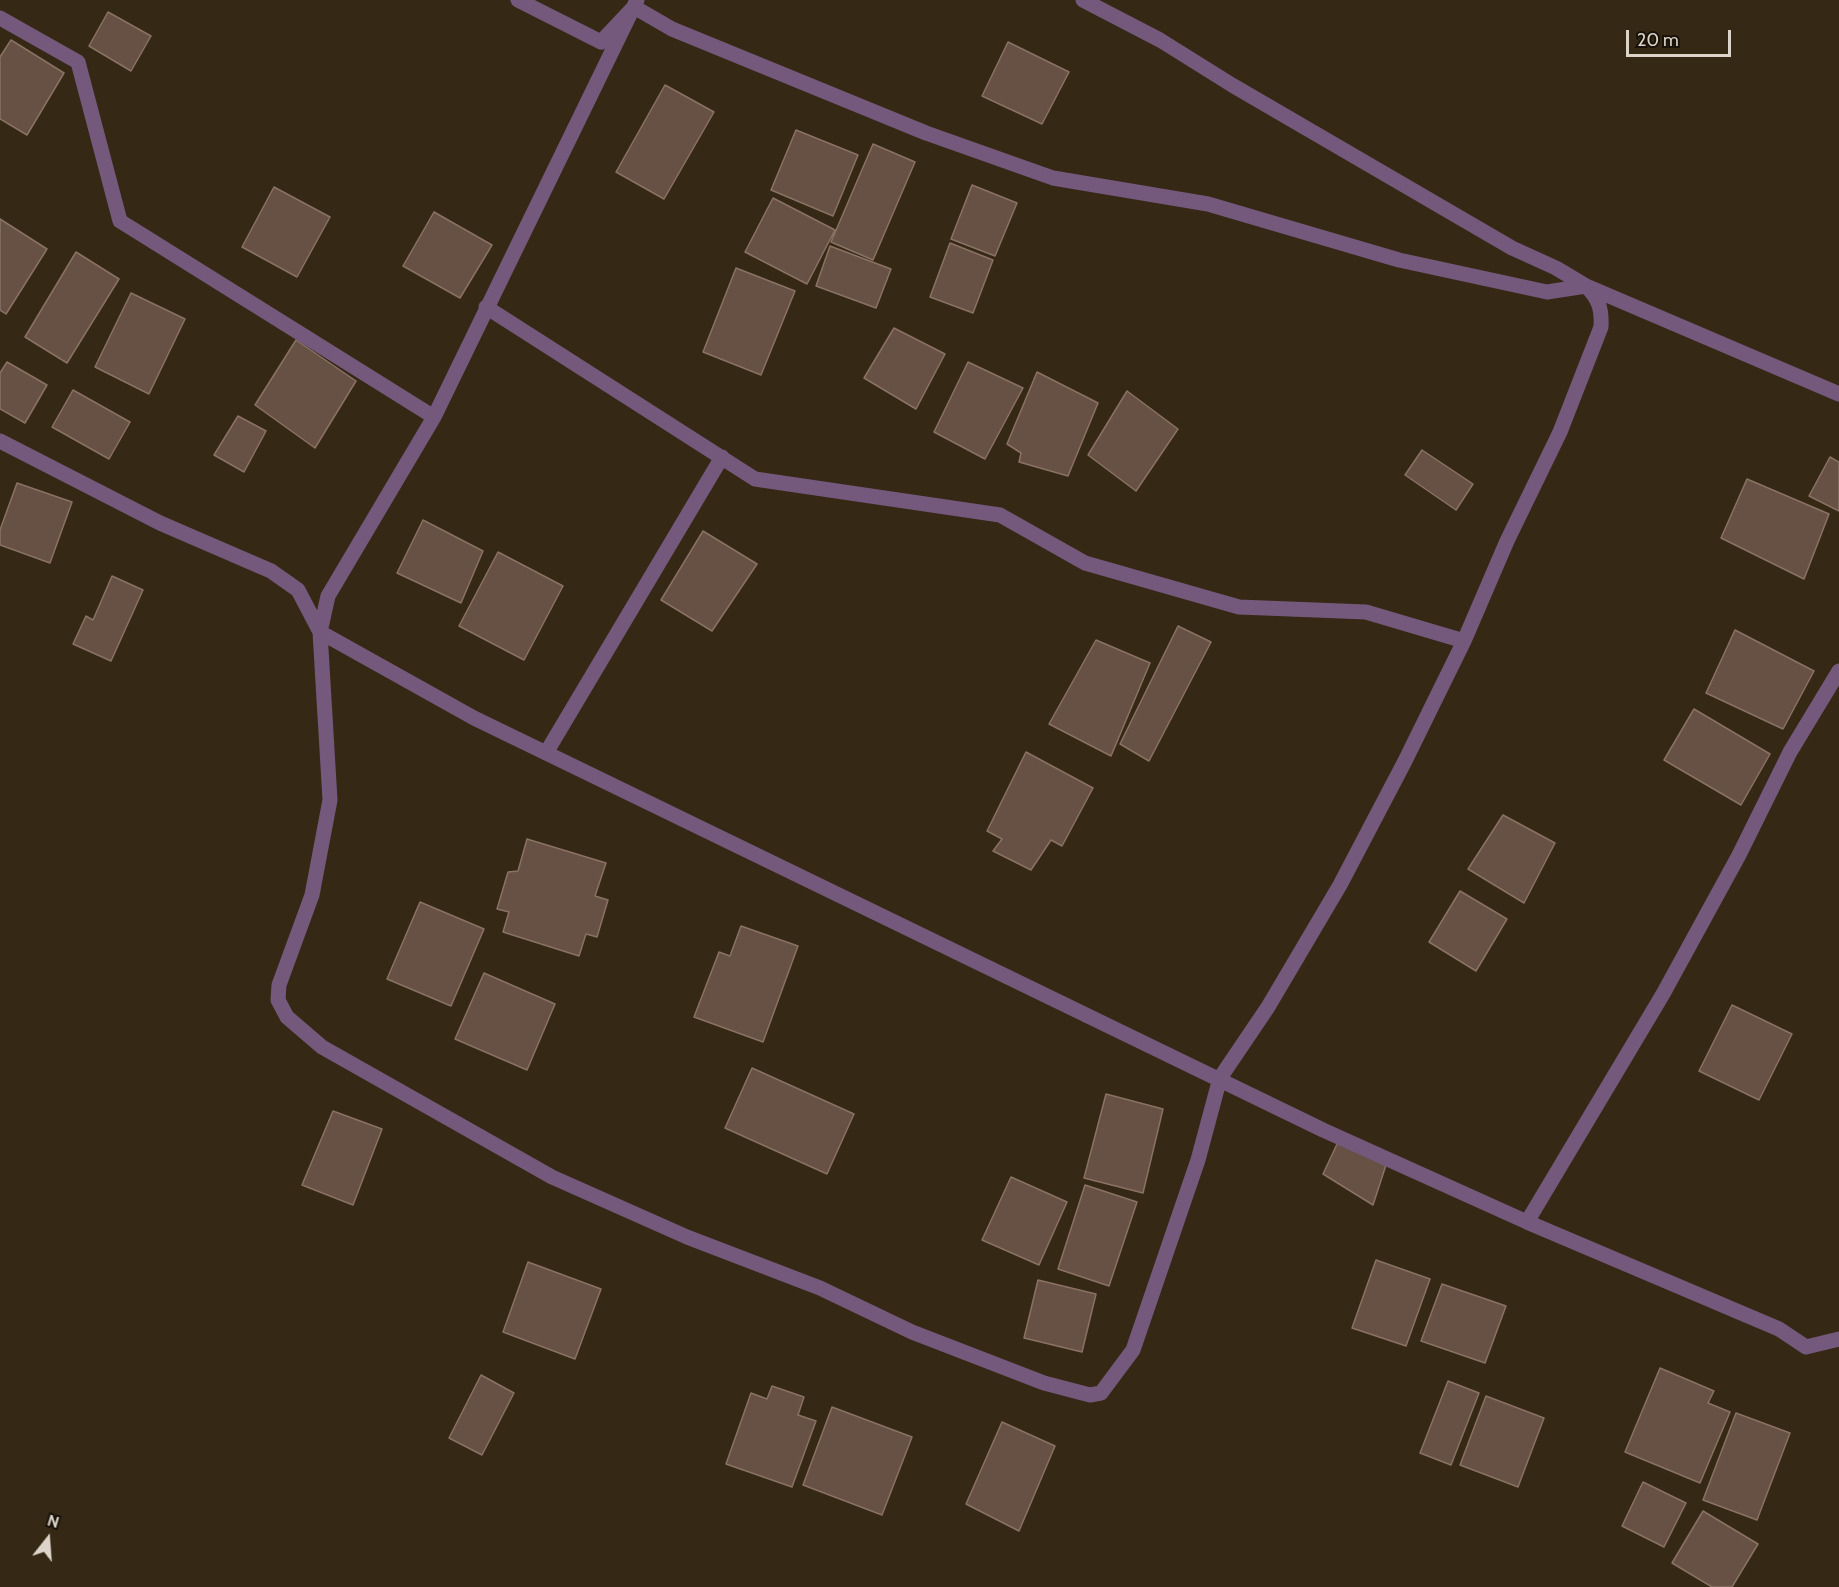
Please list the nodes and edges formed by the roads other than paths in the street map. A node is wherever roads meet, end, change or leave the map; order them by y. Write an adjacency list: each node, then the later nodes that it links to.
1 (518, 0): 3 (street)
2 (1083, 0): 5 (street)
3 (635, 3): 5 (street); 6 (street)
4 (0, 18): 8 (street)
5 (1586, 286): 7 (street); 12 (street)
6 (486, 307): 8 (street); 10 (street)
7 (1839, 394)
8 (434, 417): 11 (street)
9 (0, 441): 11 (street)
10 (722, 457): 12 (street); 14 (street)
11 (320, 632): 14 (street); 15 (street)
12 (1464, 641): 15 (street)
13 (1839, 671): 16 (street)
14 (546, 753): 15 (street)
15 (1220, 1078): 16 (street)
16 (1527, 1222): 17 (street)
17 (1839, 1339)

